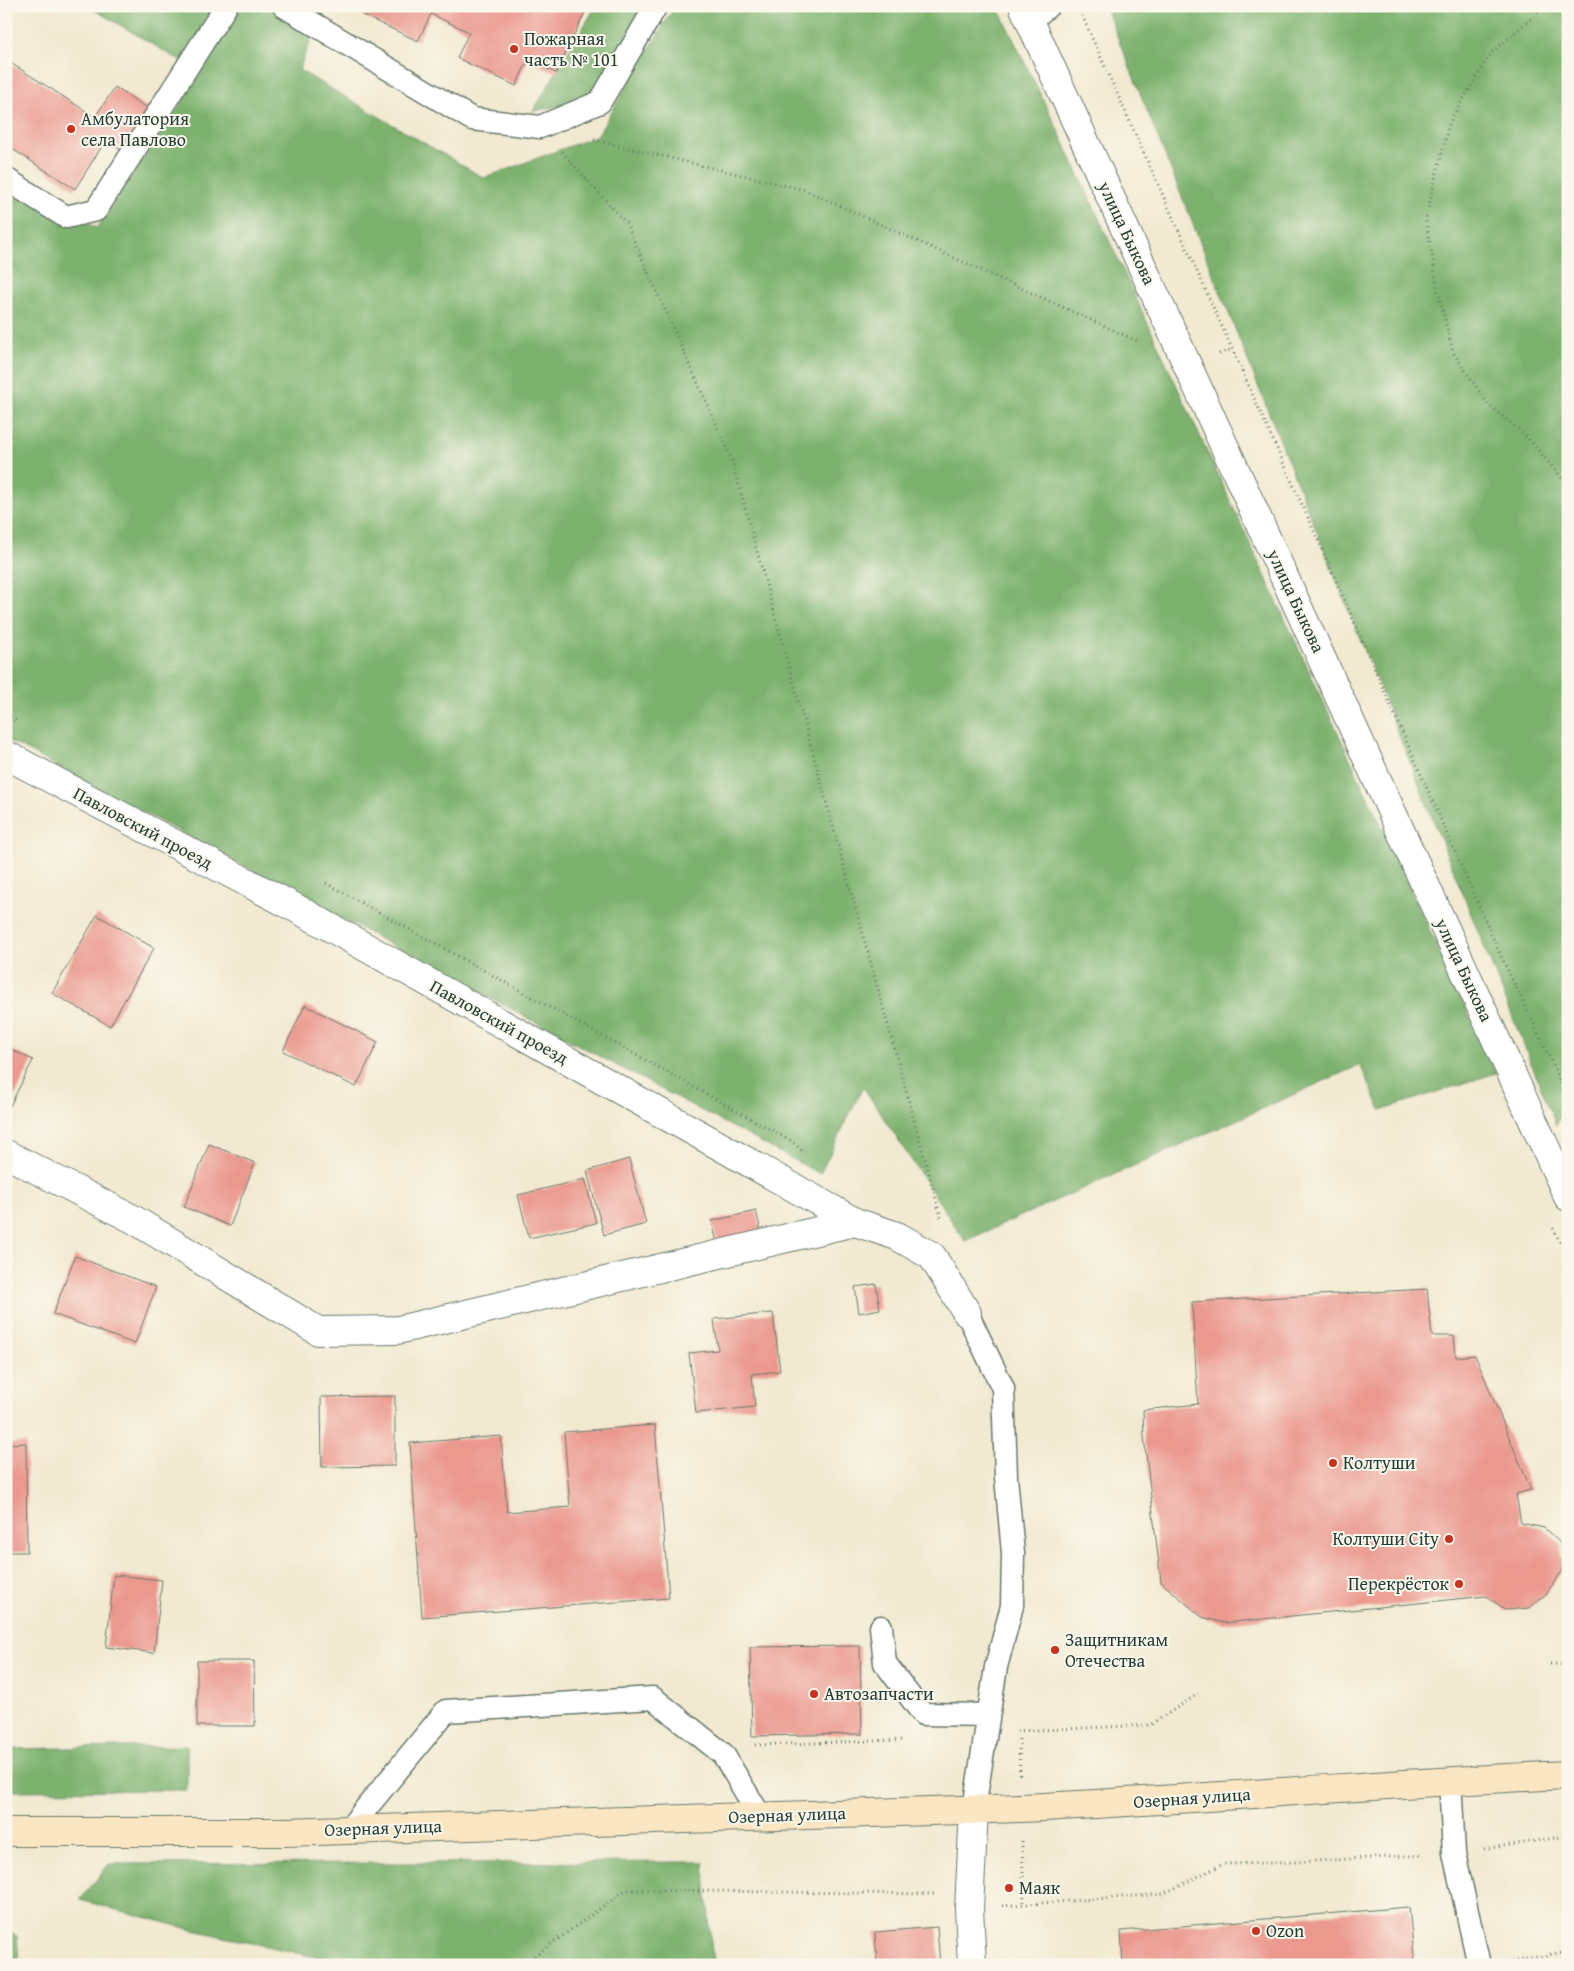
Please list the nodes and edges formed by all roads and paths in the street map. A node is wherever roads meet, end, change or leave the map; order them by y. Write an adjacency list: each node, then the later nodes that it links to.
1 (226, 6): 8 (lane)
2 (284, 6): 7 (lane)
3 (656, 6): 7 (lane)
4 (1078, 6): 13 (path)
5 (1546, 6): 11 (path)
6 (1034, 11): 10 (street, улица Быкова)
7 (540, 128): 10 (path); 17 (path)
8 (6, 179)
9 (1230, 350): 10 (path)
10 (1187, 363): 15 (street, улица Быкова)
11 (1568, 485)
12 (6, 755): 16 (street, Павловский проезд)
13 (1568, 1104)
14 (6, 1154): 16 (street)
15 (1568, 1197)
16 (855, 1222): 18 (street, Павловский проезд)
17 (943, 1226)
18 (967, 1313): 22 (lane)
19 (881, 1627): 22 (lane)
20 (1550, 1664): 21 (path)
21 (1568, 1665)
22 (988, 1715): 25 (lane)
23 (1568, 1775): 24 (main road, Озерная улица)
24 (1450, 1780): 25 (main road, Озерная улица); 30 (lane)
25 (974, 1809): 26 (main road, Озерная улица); 31 (street)
26 (760, 1816): 27 (main road, Озерная улица); 27 (lane)
27 (349, 1829): 28 (main road, Озерная улица)
28 (6, 1832)
29 (1568, 1836): 30 (path)
30 (1454, 1853): 31 (path); 36 (lane)
31 (970, 1902): 34 (path); 35 (street)
32 (1568, 1951): 33 (path)
33 (1505, 1963)
34 (522, 1965)
35 (972, 1965)
36 (1479, 1965)

